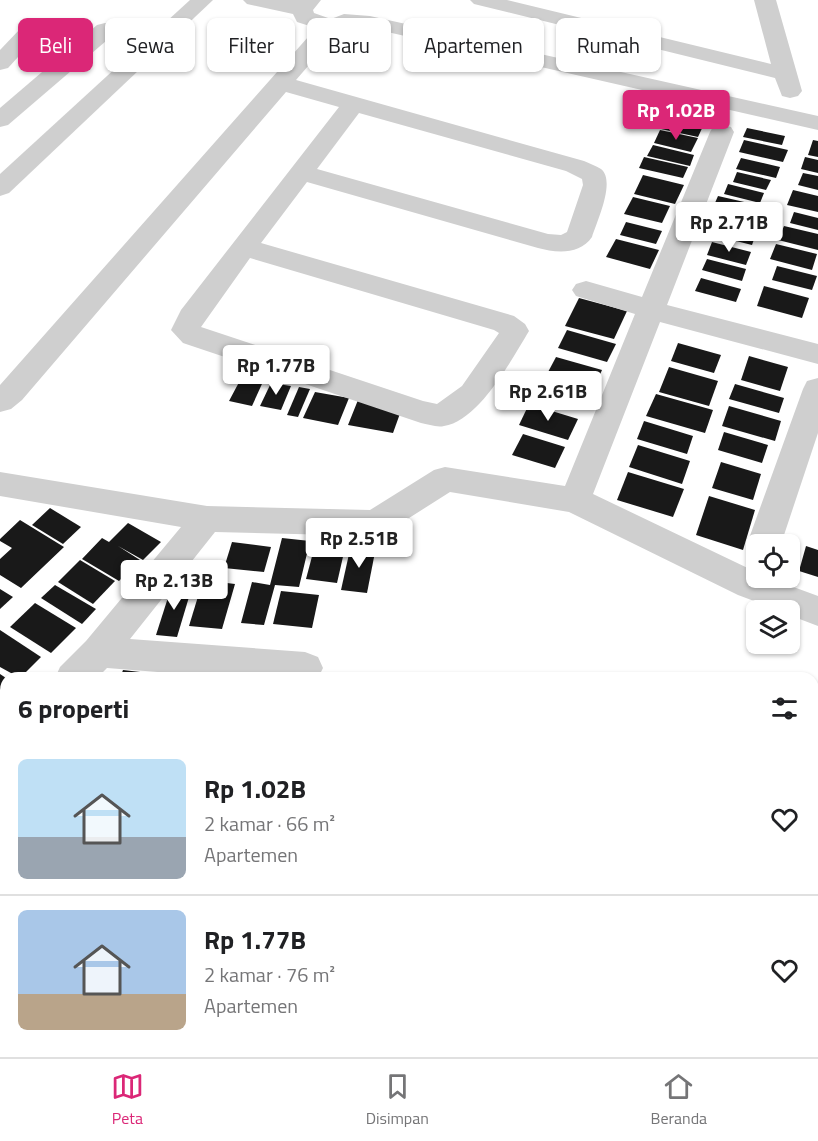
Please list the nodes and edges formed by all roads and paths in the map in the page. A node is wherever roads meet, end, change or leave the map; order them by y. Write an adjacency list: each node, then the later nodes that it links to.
1 (202, 0): 21 (street)
2 (254, 0): 5 (street)
3 (481, 0): 12 (street)
4 (764, 0): 12 (street)
5 (306, 4): 6 (street)
6 (307, 18)
7 (391, 27): 18 (street)
8 (105, 30): 15 (street)
9 (18, 44): 11 (street)
10 (307, 52): 14 (street)
11 (0, 63)
12 (785, 74): 18 (street)
13 (0, 81): 15 (street)
14 (281, 82): 16 (street); 27 (street)
15 (38, 89): 17 (street)
16 (354, 104): 20 (street); 20 (street)
17 (0, 120)
18 (808, 122)
19 (722, 132): 24 (street)
20 (301, 172): 22 (street)
21 (0, 188)
22 (244, 247): 22 (street)
23 (586, 290): 24 (street)
24 (652, 310): 25 (street); 29 (street)
25 (818, 354)
26 (818, 389): 32 (street)
27 (0, 401)
28 (12, 485): 30 (street); 31 (street)
29 (575, 500): 31 (street); 33 (street)
30 (0, 510)
31 (207, 519): 36 (street)
32 (768, 534)
33 (746, 574)
34 (774, 588): 35 (street)
35 (818, 611)
36 (99, 652): 37 (street); 38 (street)
37 (305, 668)
38 (79, 672)

